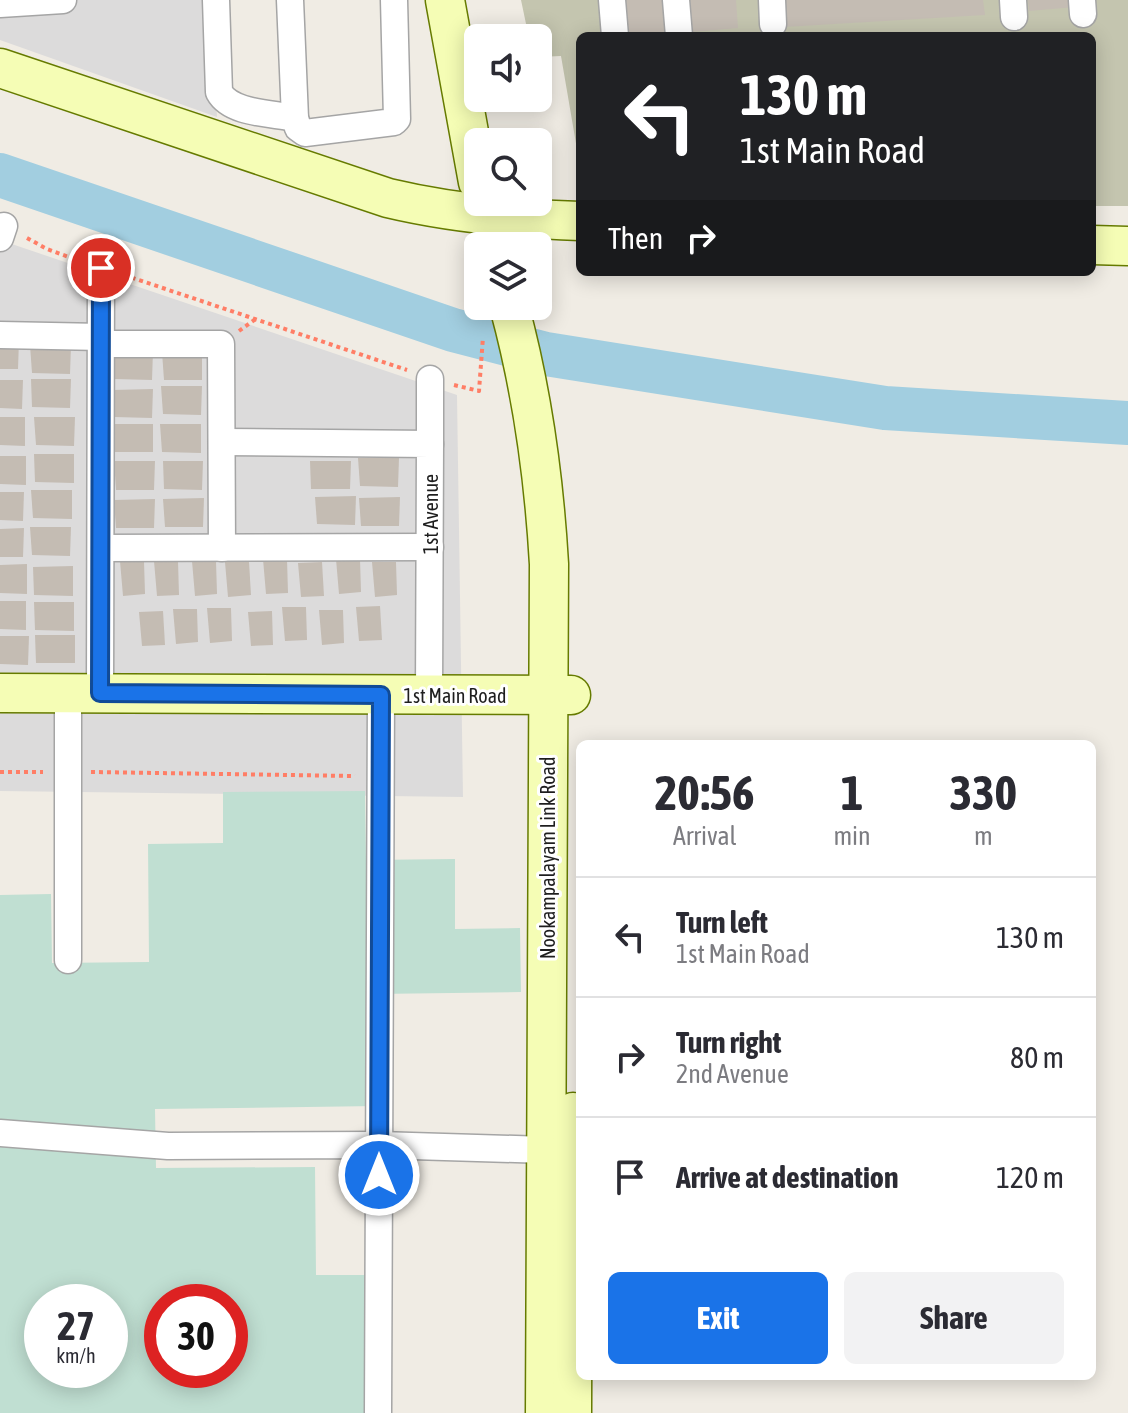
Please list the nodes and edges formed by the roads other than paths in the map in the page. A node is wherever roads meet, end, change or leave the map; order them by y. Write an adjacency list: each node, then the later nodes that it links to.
1 (63, 0): 9 (street)
2 (216, 0): 15 (street)
3 (290, 0): 15 (street)
4 (394, 0): 15 (street)
5 (445, 0): 16 (street)
6 (470, 0): 10 (street)
7 (612, 0): 11 (street)
8 (676, 0): 12 (street)
9 (0, 4)
10 (474, 24)
11 (615, 32)
12 (679, 32)
13 (0, 68): 16 (street)
14 (0, 89): 16 (street)
15 (295, 118)
16 (495, 220): 17 (street); 20 (street)
17 (576, 221)
18 (1096, 222): 19 (street)
19 (1128, 222)
20 (576, 240)
21 (1096, 245): 22 (street)
22 (1128, 246)
23 (101, 268): 26 (street)
24 (525, 320): 37 (street, Nookampalayam Link Road)
25 (0, 335): 26 (street)
26 (102, 340): 28 (street); 31 (street)
27 (430, 379): 29 (street)
28 (222, 442): 29 (street, 1st Avenue); 32 (street)
29 (430, 444): 30 (street, 1st Avenue)
30 (430, 547): 32 (street); 36 (street, 1st Avenue)
31 (101, 548): 32 (street); 34 (street)
32 (222, 548)
33 (0, 693): 34 (street, 1st Main Road)
34 (84, 693): 35 (street, 1st Main Road); 38 (street)
35 (381, 695): 36 (street, 1st Main Road); 40 (street)
36 (429, 695): 37 (street, 1st Main Road)
37 (561, 695): 41 (street, Nookampalayam Link Road); 44 (street, Nookampalayam Link Road)
38 (68, 960)
39 (0, 1133): 40 (street)
40 (379, 1145): 41 (street); 42 (street)
41 (546, 1150): 43 (street, Nookampalayam Link Road)
42 (378, 1413)
43 (545, 1413)
44 (572, 1413)

